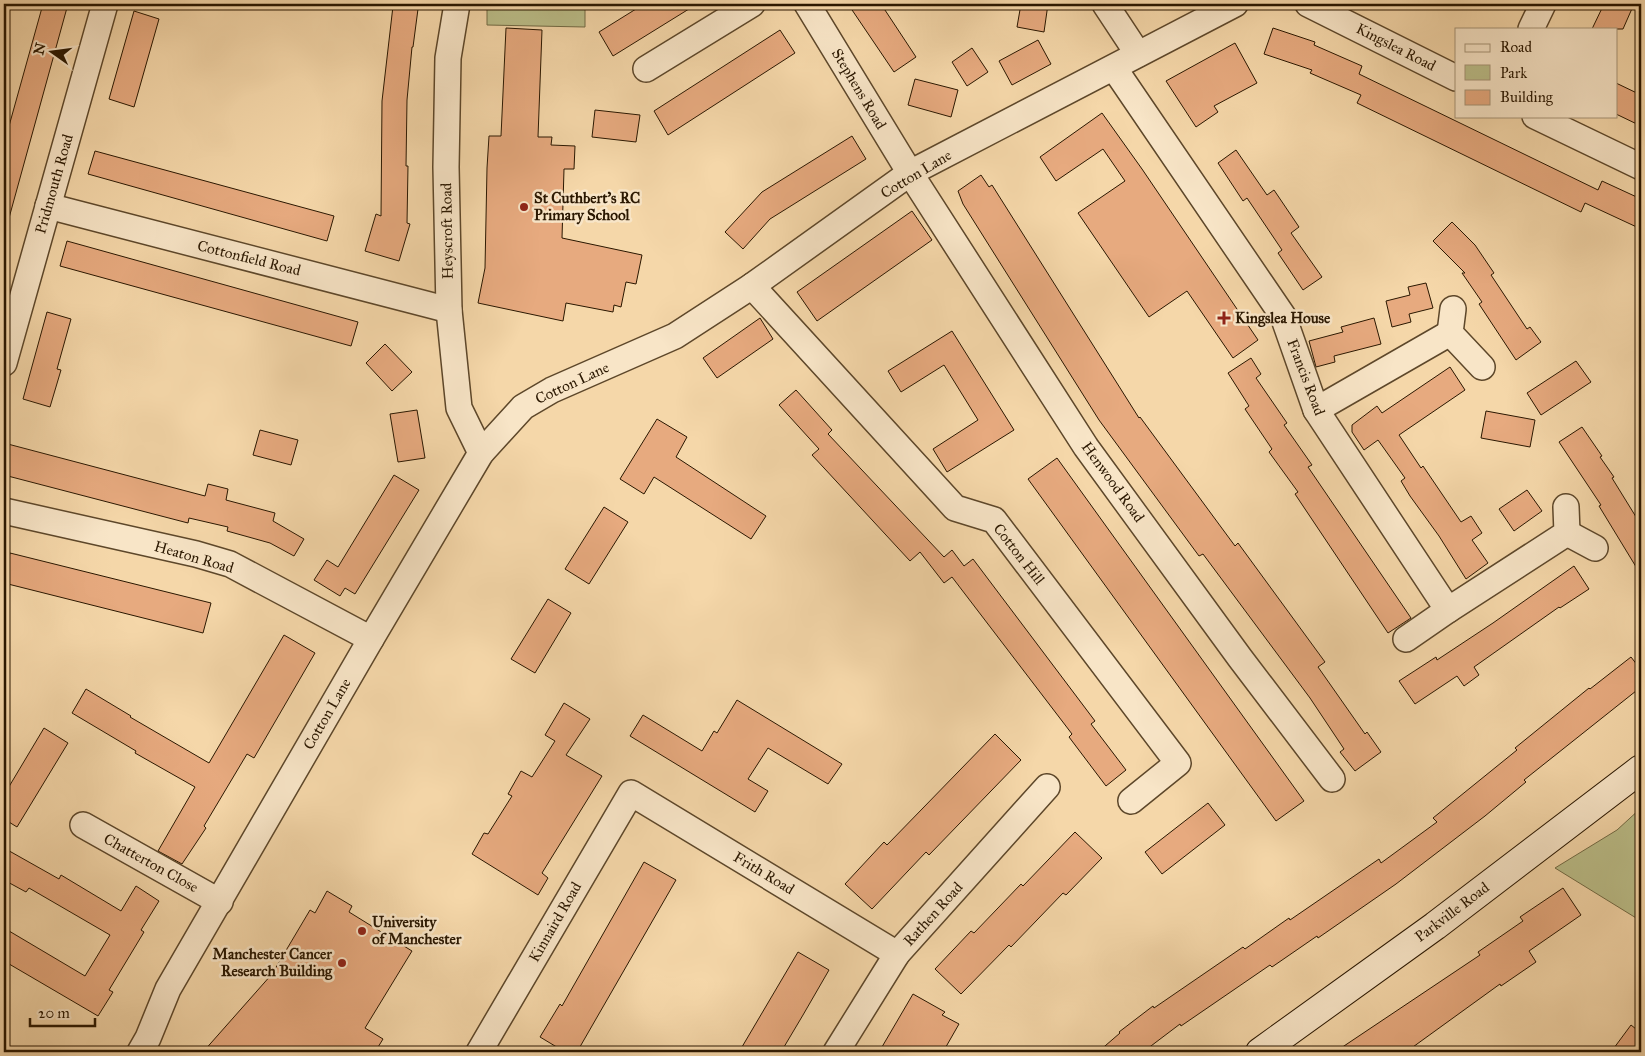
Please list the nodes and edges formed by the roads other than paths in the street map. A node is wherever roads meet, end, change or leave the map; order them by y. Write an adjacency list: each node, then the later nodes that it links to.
1 (105, 4): 17 (street, Pridmouth Road)
2 (458, 4): 19 (street, Heyscroft Road)
3 (752, 4): 12 (street)
4 (807, 4): 16 (street, Stephens Road)
5 (1106, 4): 10 (street)
6 (1236, 4): 10 (street)
7 (1308, 4): 13 (street, Kingslea Road)
8 (1543, 4): 9 (street)
9 (1531, 28)
10 (1138, 54): 11 (street, Cotton Lane)
11 (1114, 68): 16 (street, Cotton Lane); 22 (street, Francis Road)
12 (646, 69)
13 (1455, 78)
14 (1539, 118): 15 (street)
15 (1641, 167)
16 (910, 173): 18 (street, Cotton Lane); 32 (street, Henwood Road)
17 (48, 206): 19 (street, Cottonfield Road); 20 (street, Pridmouth Road)
18 (752, 286): 23 (street, Cotton Lane); 35 (street, Cotton Hill)
19 (449, 310): 23 (street, Heyscroft Road)
20 (4, 364)
21 (1482, 367): 22 (street)
22 (1316, 410): 28 (street, Francis Road)
23 (481, 453): 29 (street, Cotton Lane)
24 (1566, 507): 26 (street)
25 (4, 511): 29 (street, Heaton Road)
26 (1567, 533): 27 (street); 28 (street)
27 (1595, 548)
28 (1448, 610): 30 (street)
29 (371, 639): 37 (street, Cotton Lane)
30 (1406, 639)
31 (1641, 769): 42 (street, Parkville Road)
32 (1332, 779)
33 (1047, 787): 38 (street, Rathen Road)
34 (631, 793): 38 (street, Frith Road); 40 (street, Kinnaird Road)
35 (1131, 802)
36 (83, 825): 37 (street, Chatterton Close)
37 (220, 902): 39 (street, Cotton Lane)
38 (897, 954): 41 (street, Rathen Road)
39 (140, 1052)
40 (479, 1052)
41 (836, 1052)
42 (1260, 1052)

